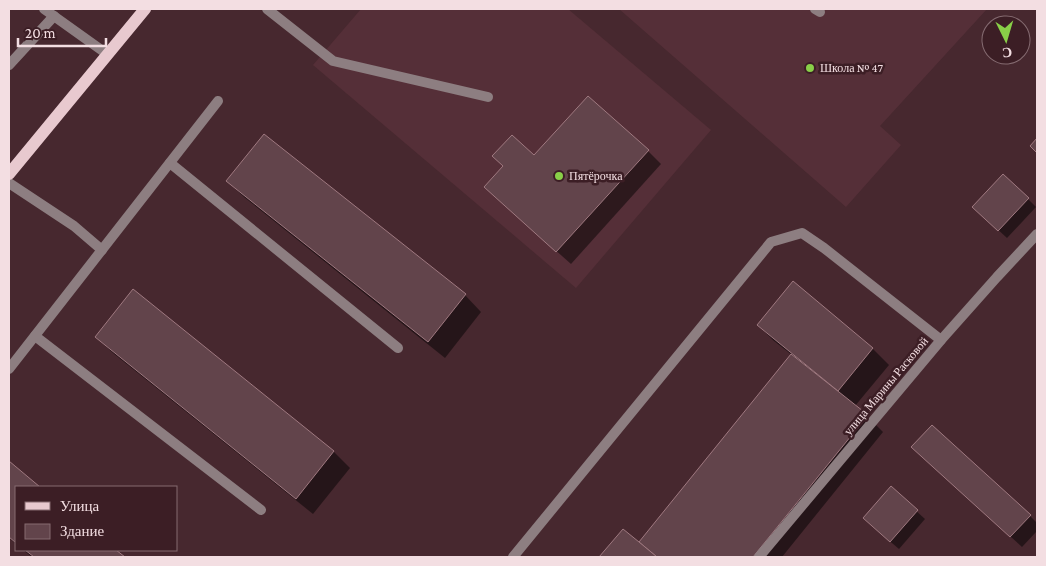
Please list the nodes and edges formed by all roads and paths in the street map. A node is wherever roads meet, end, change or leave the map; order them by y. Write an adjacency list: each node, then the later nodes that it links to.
1 (44, 9): 4 (street)
2 (145, 9): 5 (main road)
3 (267, 9): 7 (street)
4 (54, 16): 5 (street); 6 (street)
5 (107, 54): 10 (main road)
6 (9, 65)
7 (488, 97)
8 (218, 101): 9 (street)
9 (170, 163): 13 (street); 16 (street)
10 (9, 174)
11 (9, 183): 13 (street)
12 (1037, 234): 15 (street, улица Марины Расковой)
13 (102, 250): 14 (street)
14 (35, 336): 17 (street); 18 (street)
15 (941, 340): 19 (street); 20 (street, улица Марины Расковой)
16 (398, 348)
17 (9, 370)
18 (261, 510)
19 (513, 557)
20 (759, 557)

